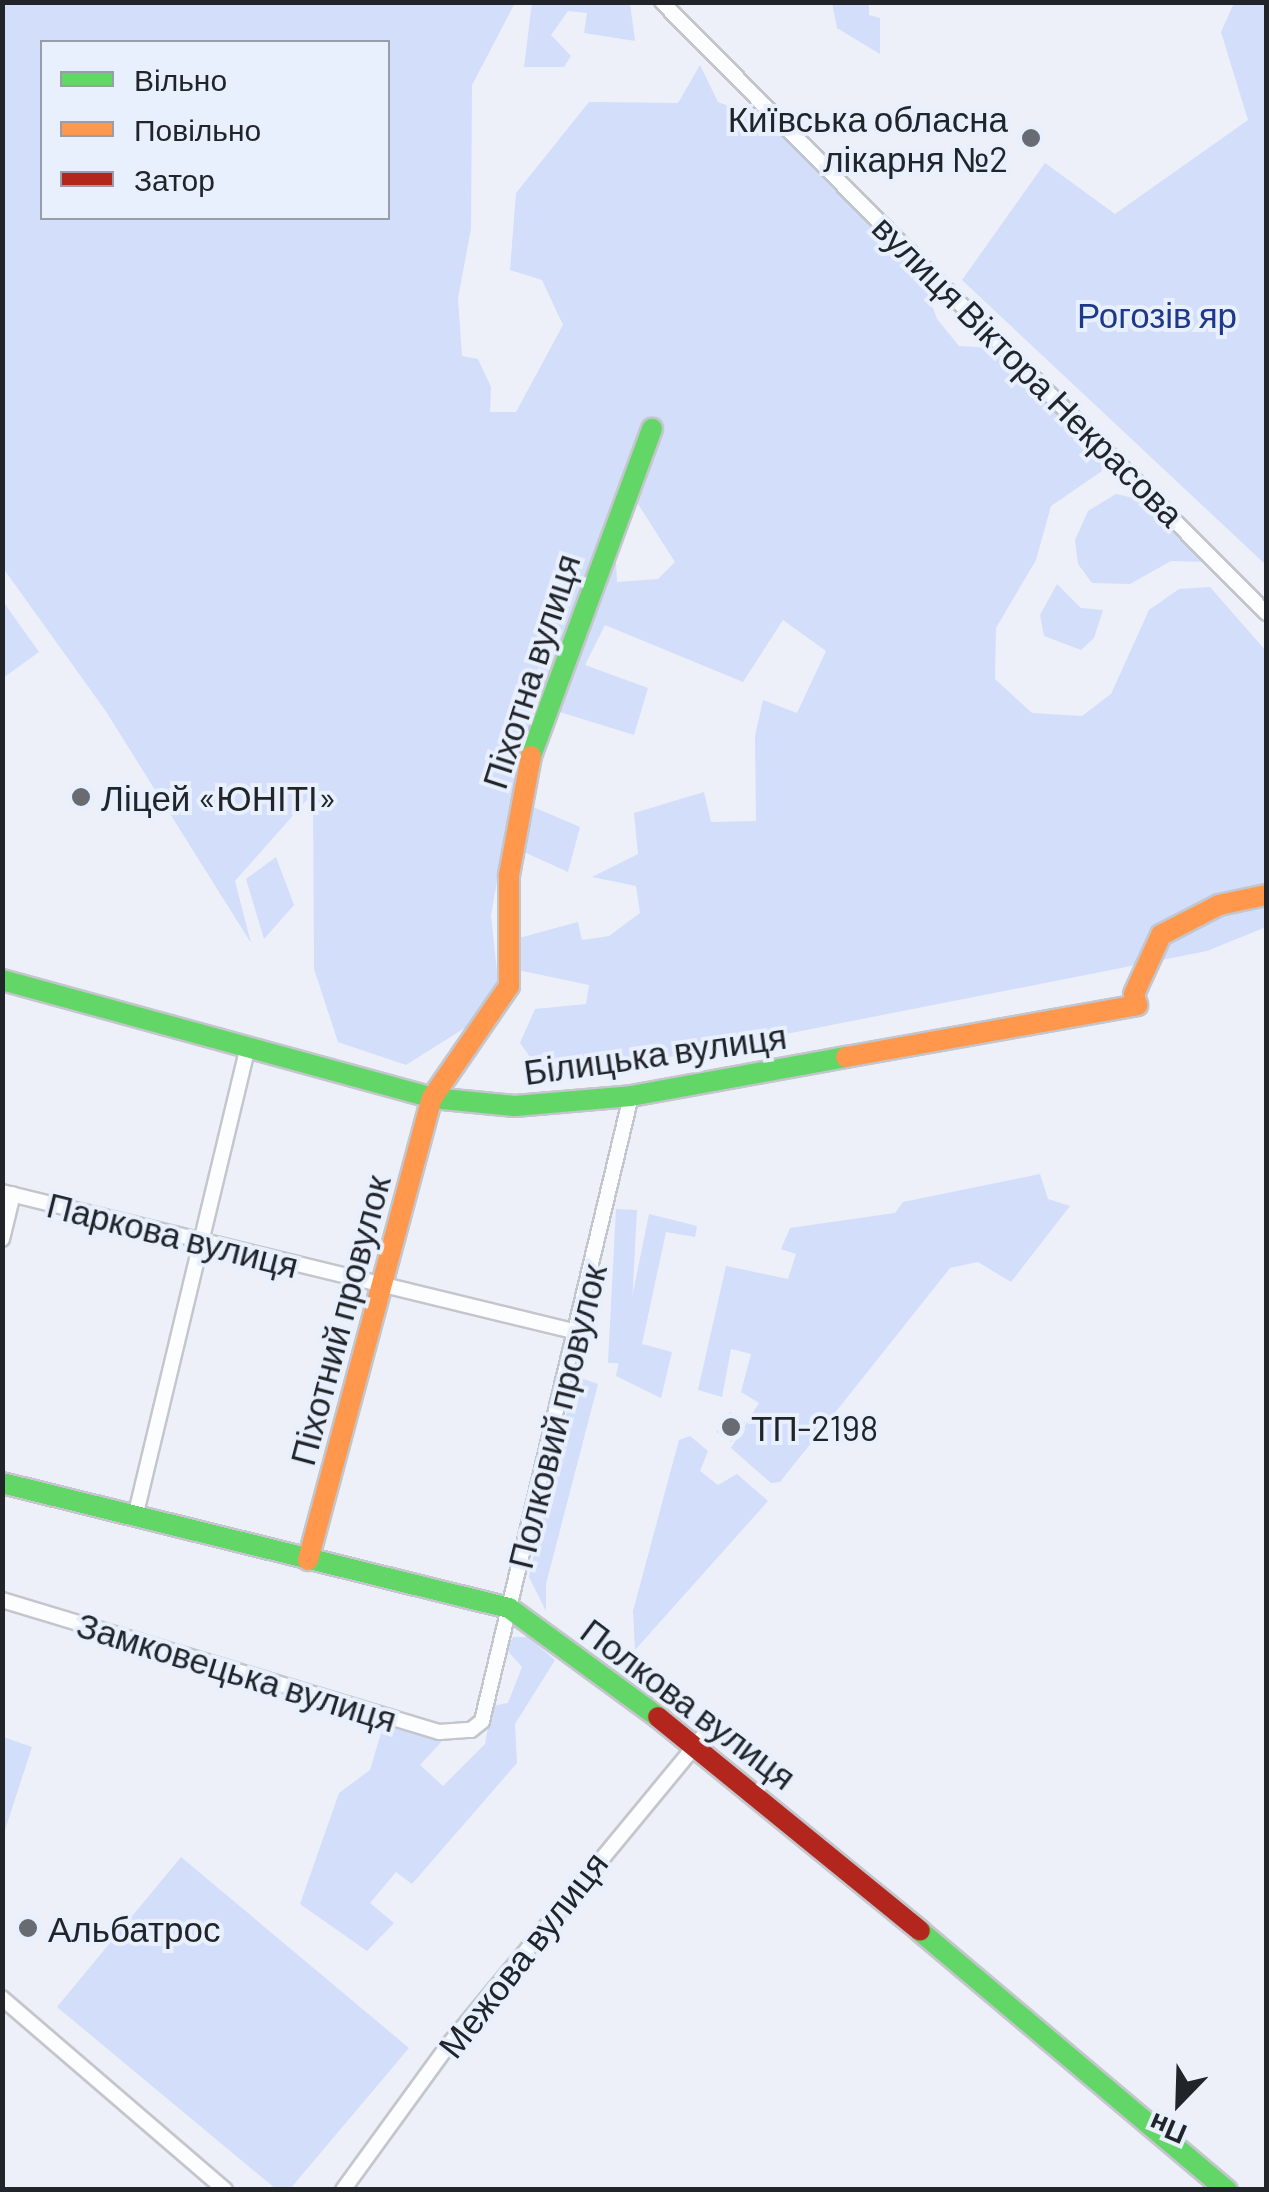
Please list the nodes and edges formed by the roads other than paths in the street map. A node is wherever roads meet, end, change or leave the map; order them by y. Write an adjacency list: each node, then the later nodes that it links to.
1 (662, 2): 3 (street, вулиця Віктора Некрасова)
2 (652, 429): 8 (street, Піхотна вулиця)
3 (1266, 614)
4 (1266, 895): 7 (street, Білицька вулиця)
5 (2, 980): 6 (street, Білицька вулиця)
6 (248, 1050): 8 (street, Білицька вулиця); 11 (street)
7 (631, 1096): 8 (street, Білицька вулиця); 13 (street, Полковий провулок)
8 (432, 1098): 12 (street, Піхотний провулок)
9 (8, 1193): 10 (street); 11 (street, Паркова вулиця)
10 (2, 1239)
11 (204, 1240): 12 (street, Паркова вулиця); 15 (street)
12 (382, 1288): 13 (street, Паркова вулиця); 16 (street, Піхотний провулок)
13 (577, 1332): 18 (street, Полковий провулок)
14 (2, 1483): 15 (street, Полкова вулиця)
15 (135, 1517): 16 (street, Полкова вулиця)
16 (308, 1560): 18 (street, Полкова вулиця)
17 (2, 1600): 20 (street, Замковецька вулиця)
18 (508, 1608): 20 (street, Полковий провулок); 21 (street, Полкова вулиця)
19 (710, 1727): 21 (street, Межова вулиця)
20 (471, 1730)
21 (692, 1744): 24 (street, Межова вулиця); 25 (street, Полкова вулиця)
22 (2, 1998): 23 (street)
23 (225, 2190)
24 (343, 2190)
25 (1227, 2190)

